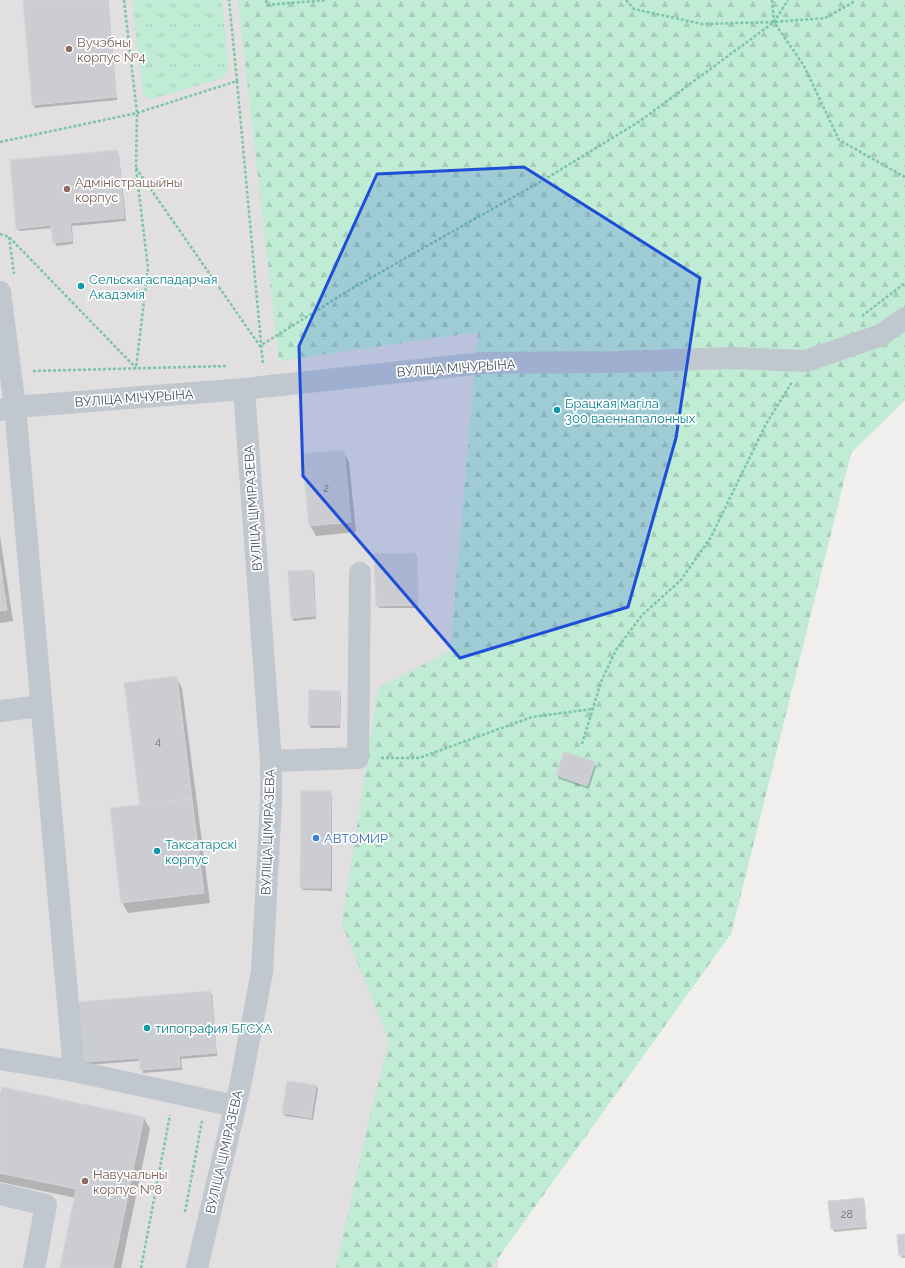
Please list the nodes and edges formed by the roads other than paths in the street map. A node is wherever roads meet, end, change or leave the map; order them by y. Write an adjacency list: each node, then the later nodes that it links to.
1 (0, 292): 4 (street)
2 (905, 318): 3 (street, ВУЛІЦА МІЧУРЫНА)
3 (255, 388): 4 (street, ВУЛІЦА МІЧУРЫНА); 8 (street, ВУЛІЦА ЦІМІРАЗЕВА)
4 (7, 408): 6 (street)
5 (360, 573): 8 (street)
6 (41, 706): 7 (street); 10 (street)
7 (0, 711)
8 (270, 762): 11 (street, ВУЛІЦА ЦІМІРАЗЕВА)
9 (0, 1059): 10 (street)
10 (74, 1071): 11 (street)
11 (235, 1106): 14 (street, ВУЛІЦА ЦІМІРАЗЕВА)
12 (0, 1194): 13 (street)
13 (34, 1268)
14 (197, 1268)

